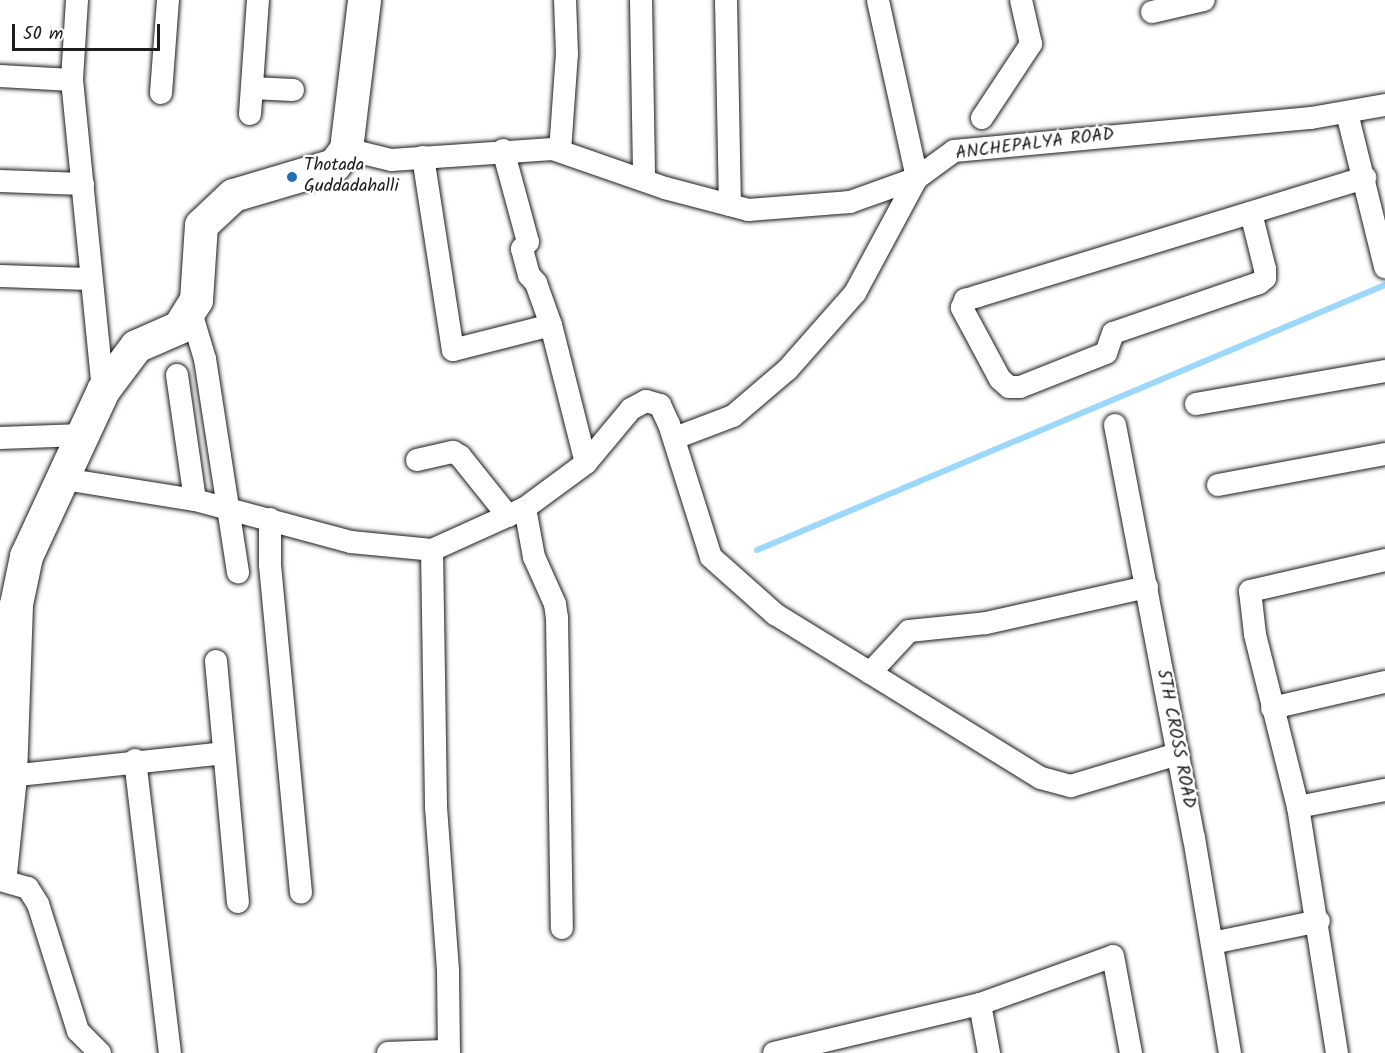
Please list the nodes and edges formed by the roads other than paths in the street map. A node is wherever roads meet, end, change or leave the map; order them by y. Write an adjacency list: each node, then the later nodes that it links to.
1 (77, 0): 13 (street)
2 (168, 0): 16 (street)
3 (258, 0): 14 (street)
4 (364, 0): 21 (street)
5 (565, 0): 23 (street)
6 (641, 0): 27 (street)
7 (726, 0): 30 (street)
8 (878, 0): 25 (street)
9 (1021, 0): 20 (street)
10 (1204, 0): 11 (street)
11 (1152, 12)
12 (0, 76): 13 (street)
13 (72, 80): 29 (street)
14 (252, 88): 15 (street); 19 (street)
15 (293, 90)
16 (161, 93)
17 (1385, 105): 18 (street, ANCHEPALYA ROAD)
18 (1347, 113): 25 (street, ANCHEPALYA ROAD); 26 (street)
19 (250, 114)
20 (982, 118)
21 (346, 149): 24 (street, ANCHEPALYA ROAD); 35 (street)
22 (503, 150): 23 (street, ANCHEPALYA ROAD); 24 (street, ANCHEPALYA ROAD); 36 (street)
23 (560, 151): 27 (street, ANCHEPALYA ROAD)
24 (423, 157): 36 (street)
25 (917, 178): 30 (street, ANCHEPALYA ROAD); 44 (street)
26 (1365, 178): 31 (street); 32 (street)
27 (644, 180): 30 (street, ANCHEPALYA ROAD)
28 (0, 182): 29 (street)
29 (83, 184): 34 (street)
30 (730, 205)
31 (1251, 213): 31 (street)
32 (1384, 262)
33 (0, 276): 34 (street)
34 (89, 279): 39 (street)
35 (190, 309): 39 (street); 51 (street)
36 (551, 325): 47 (street)
37 (1385, 371): 40 (street)
38 (177, 375): 50 (street)
39 (103, 390): 42 (street)
40 (1196, 404)
41 (1115, 425): 57 (street, 5TH CROSS ROAD)
42 (82, 435): 43 (street); 48 (street)
43 (0, 438)
44 (675, 438): 47 (street); 60 (street)
45 (1385, 454): 49 (street)
46 (417, 460): 52 (street)
47 (586, 463): 52 (street)
48 (64, 479): 50 (street); 58 (street)
49 (1218, 485)
50 (195, 500): 51 (street)
51 (231, 511): 53 (street); 56 (street)
52 (516, 512): 54 (street); 74 (street)
53 (270, 519): 54 (street); 71 (street)
54 (432, 550): 77 (street)
55 (1385, 560): 62 (street)
56 (238, 572)
57 (1147, 587): 60 (street); 64 (street, 5TH CROSS ROAD)
58 (8, 604): 66 (street)
59 (216, 661): 63 (street)
60 (870, 674): 64 (street)
61 (1385, 682): 62 (street)
62 (1272, 708): 68 (street)
63 (224, 753): 65 (street); 72 (street)
64 (1178, 754): 75 (street, 5TH CROSS ROAD)
65 (135, 760): 66 (street); 79 (street)
66 (10, 776): 69 (street)
67 (1385, 790): 68 (street)
68 (1298, 807): 73 (street)
69 (0, 873)
70 (0, 880): 78 (street)
71 (301, 893)
72 (238, 902)
73 (1319, 921): 75 (street); 85 (street)
74 (562, 928)
75 (1212, 943): 84 (street, 5TH CROSS ROAD)
76 (980, 1005): 81 (street); 82 (street); 83 (street)
77 (449, 1052): 80 (street)
78 (100, 1053)
79 (170, 1053)
80 (388, 1053)
81 (774, 1053)
82 (989, 1053)
83 (1131, 1053)
84 (1230, 1053)
85 (1337, 1053)

